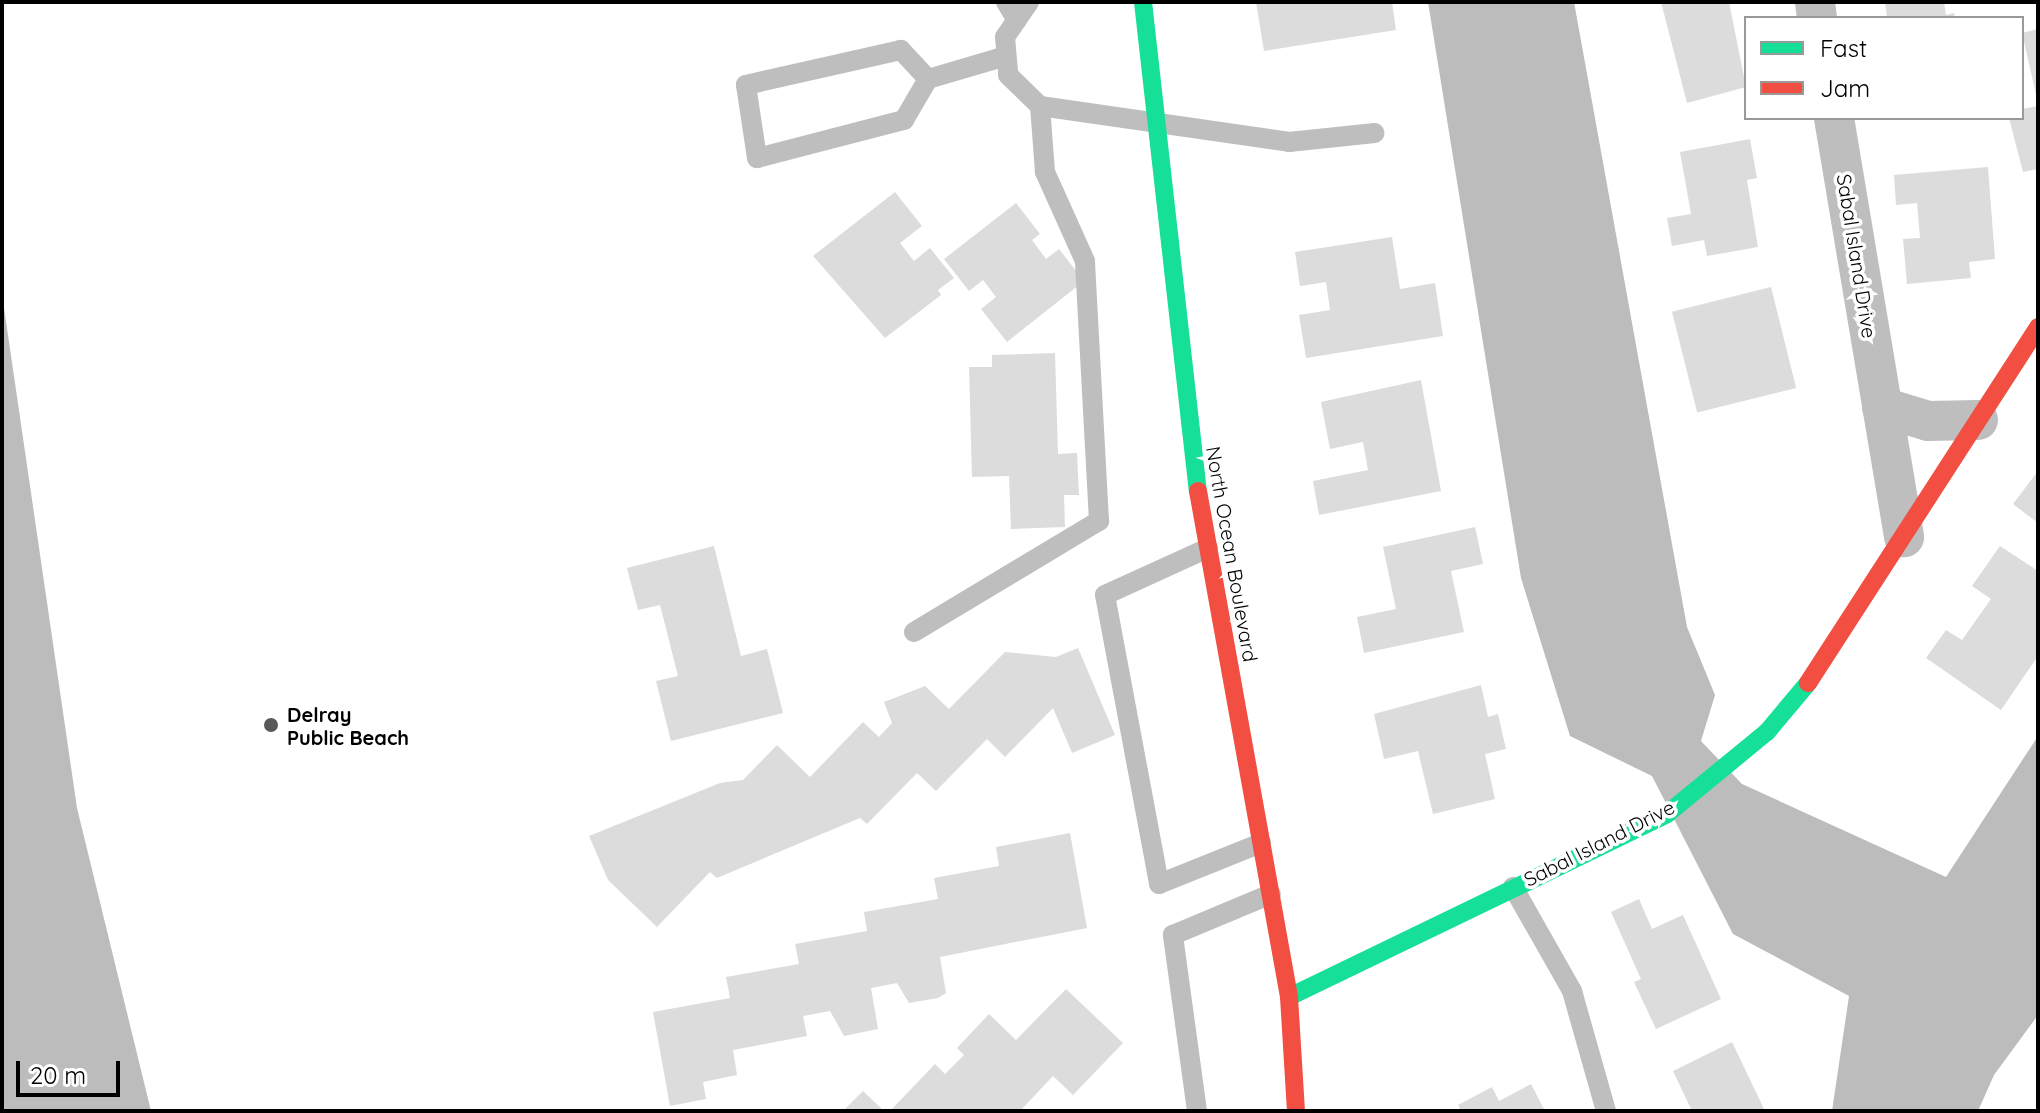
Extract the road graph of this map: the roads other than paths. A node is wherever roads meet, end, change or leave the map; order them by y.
1 (1029, 2) edge
2 (1143, 2) edge
3 (1012, 11) edge
4 (1006, 56) junction
5 (928, 79) junction
6 (1040, 106) junction
7 (1155, 120) junction
8 (1834, 120) edge
9 (1375, 133) dead end
10 (2038, 327) edge
11 (1882, 407) junction
12 (1978, 420) junction
13 (1904, 537) junction
14 (1208, 548) junction
15 (914, 632) dead end
16 (1261, 843) junction
17 (1513, 887) junction
18 (1271, 894) junction
19 (1289, 997) junction
20 (1197, 1111) edge
21 (1296, 1111) edge
22 (1606, 1111) edge

1 - 3 lane
2 - 7 main road, North Ocean Boulevard
3 - 4 lane
4 - 5 lane
4 - 6 lane
5 - 5 lane
6 - 7 lane
6 - 15 lane
7 - 9 lane
7 - 14 main road, North Ocean Boulevard
8 - 11 street, Sabal Island Drive
10 - 12 main road, Sabal Island Drive
11 - 12 street
11 - 13 street, Sabal Island Drive
12 - 13 main road, Sabal Island Drive
13 - 17 main road, Sabal Island Drive
14 - 16 main road, North Ocean Boulevard
14 - 16 lane
16 - 18 main road, North Ocean Boulevard
17 - 19 main road, Sabal Island Drive
17 - 22 lane
18 - 19 main road, North Ocean Boulevard
18 - 20 lane
19 - 21 main road, North Ocean Boulevard

